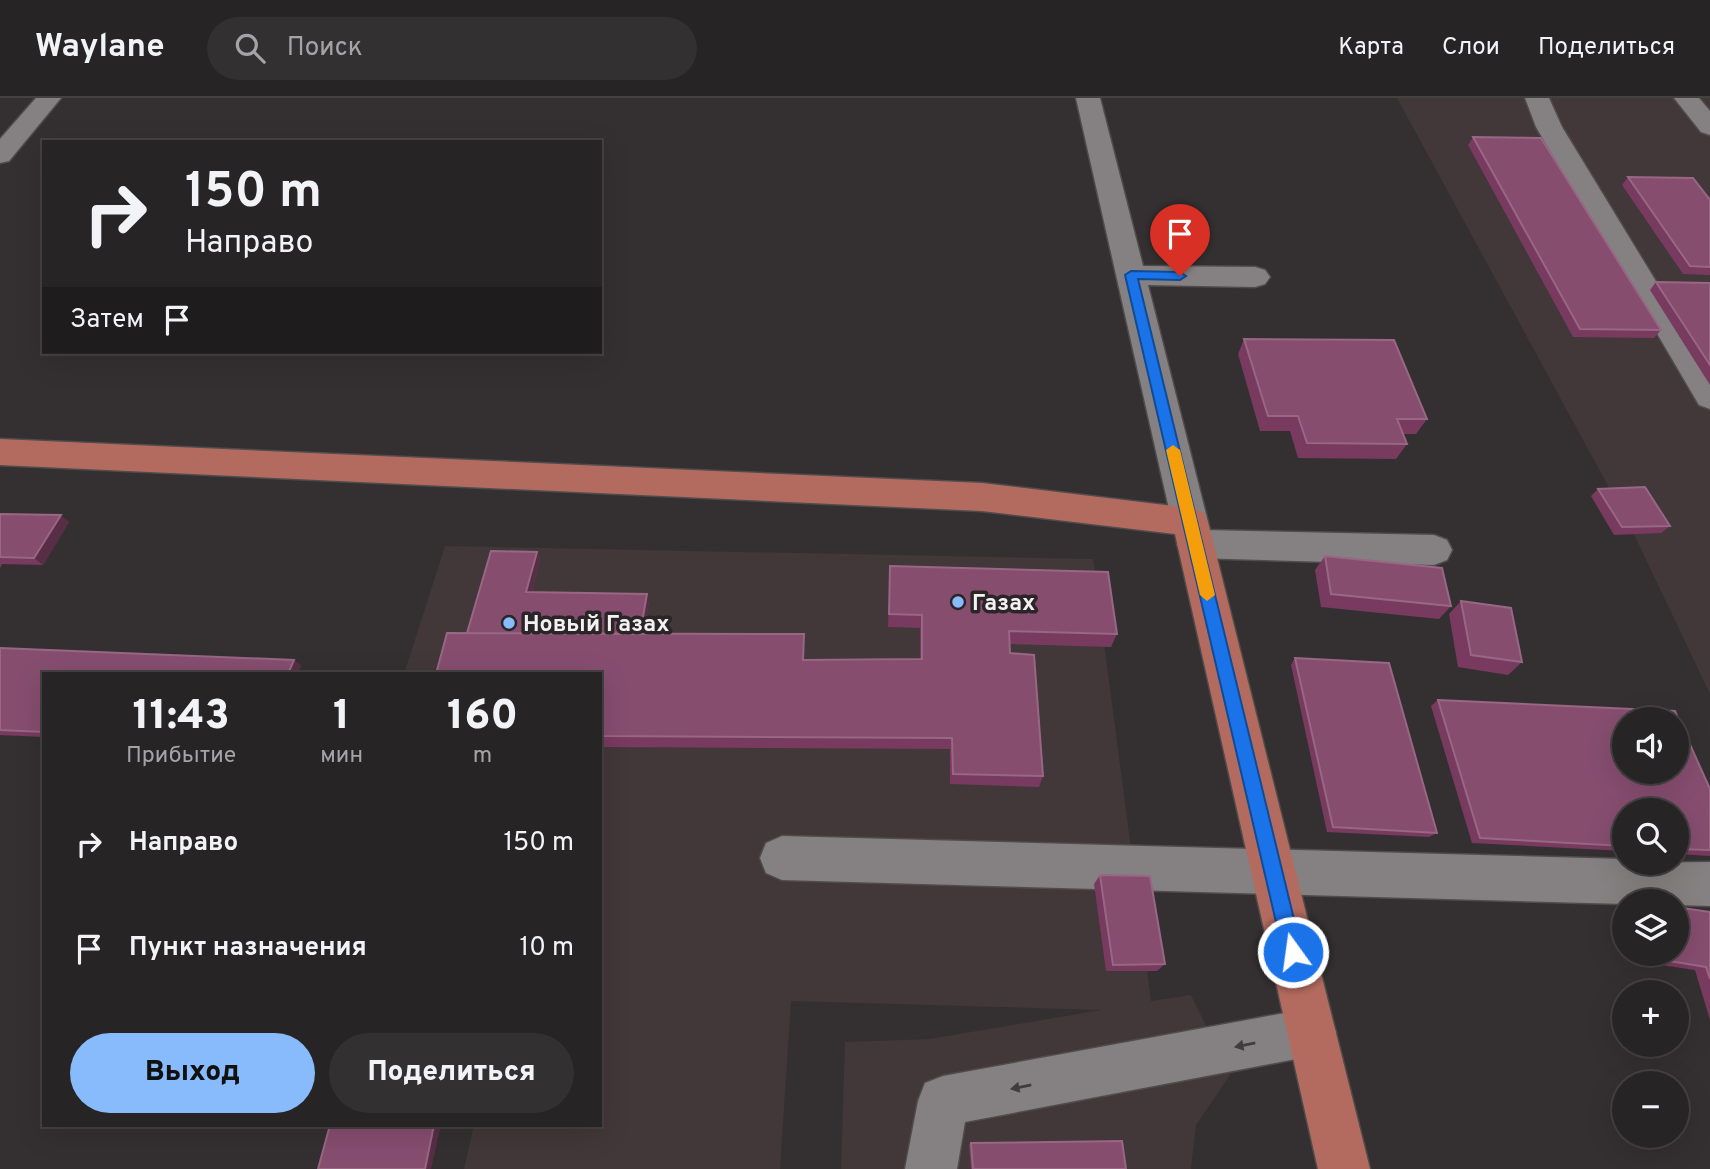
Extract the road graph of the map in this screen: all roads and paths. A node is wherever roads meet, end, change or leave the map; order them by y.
1 (49, 98) edge
2 (1088, 98) edge
3 (1537, 98) edge
4 (1686, 98) edge
5 (1710, 127) edge
6 (0, 155) edge
7 (1131, 275) junction
8 (1255, 276) dead end
9 (1710, 397) edge
10 (0, 452) edge
11 (1193, 533) junction
12 (1434, 550) dead end
13 (782, 858) dead end
14 (1273, 872) junction
15 (1710, 884) edge
16 (1312, 1032) junction
17 (932, 1169) edge
18 (1344, 1169) edge

1 - 6 street
2 - 7 street
3 - 9 street
4 - 5 street
7 - 8 street
7 - 11 street
10 - 11 main road
11 - 12 street
11 - 14 main road
13 - 14 street
14 - 15 street
14 - 16 main road
16 -> 17 street
16 - 18 main road

